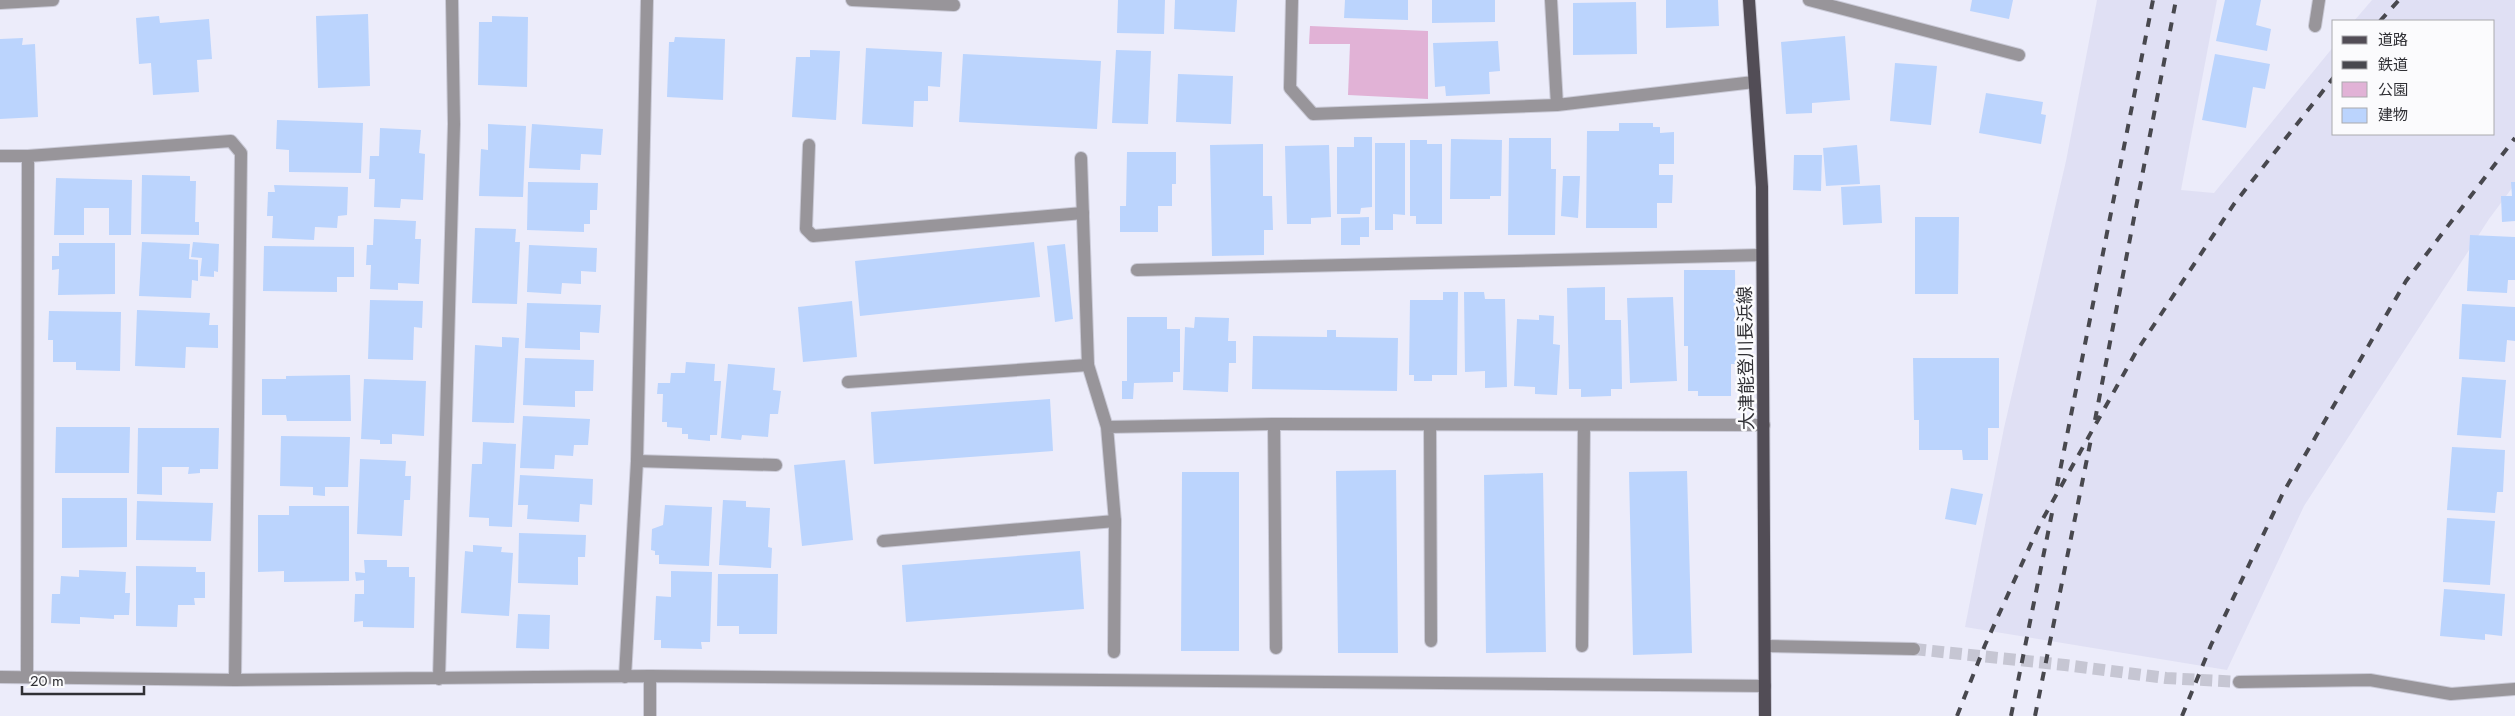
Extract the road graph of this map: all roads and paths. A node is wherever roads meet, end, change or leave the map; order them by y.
1 (52, 0) edge
2 (452, 0) edge
3 (647, 0) edge
4 (852, 0) edge
5 (1292, 0) edge
6 (1551, 0) edge
7 (1749, 0) edge
8 (1809, 0) edge
9 (2319, 0) edge
10 (0, 3) edge
11 (954, 5) dead end
12 (2315, 26) dead end
13 (2019, 55) dead end
14 (1754, 82) junction
15 (1557, 105) junction
16 (808, 145) dead end
17 (0, 156) edge
18 (28, 156) junction
19 (1081, 158) dead end
20 (1083, 213) junction
21 (1762, 255) junction
22 (1137, 270) dead end
23 (1088, 365) junction
24 (848, 382) dead end
25 (1274, 424) junction
26 (1764, 425) junction
27 (1430, 426) junction
28 (1584, 426) junction
29 (1107, 427) junction
30 (637, 461) junction
31 (776, 465) dead end
32 (1115, 521) junction
33 (883, 541) dead end
34 (1431, 640) dead end
35 (1582, 646) dead end
36 (1765, 646) junction
37 (1276, 648) dead end
38 (1914, 649) tunnel mouth
39 (1114, 652) dead end
40 (0, 676) edge
41 (650, 676) junction
42 (27, 677) junction
43 (625, 678) junction
44 (439, 679) junction
45 (235, 680) junction
46 (2239, 682) tunnel mouth
47 (1765, 686) junction
48 (2515, 689) edge
49 (1765, 712) edge
50 (650, 716) edge

1 - 10 street
2 - 44 street
3 - 30 street
4 - 11 street
5 - 15 street
6 - 15 street
7 - 14 main road, 大津能登川長浜線
8 - 13 street
9 - 12 street
14 - 15 street
14 - 21 main road, 大津能登川長浜線
16 - 20 street
17 - 18 street
18 - 42 street
18 - 45 street
19 - 20 street
20 - 23 street
21 - 22 street
21 - 26 main road, 大津能登川長浜線
23 - 24 street
23 - 29 street
25 - 27 street
25 - 29 street
25 - 37 street
26 - 28 street
26 - 36 main road, 大津能登川長浜線
27 - 28 street
27 - 34 street
28 - 35 street
29 - 32 street
30 - 31 street
30 - 43 street
32 - 33 street
32 - 39 street
36 - 38 street
36 - 47 main road, 大津能登川長浜線
40 - 42 street
41 - 43 street
41 - 47 street
41 - 50 street
42 - 45 street
43 - 44 street
44 - 45 street
46 - 48 street
47 - 49 main road, 大津能登川長浜線

